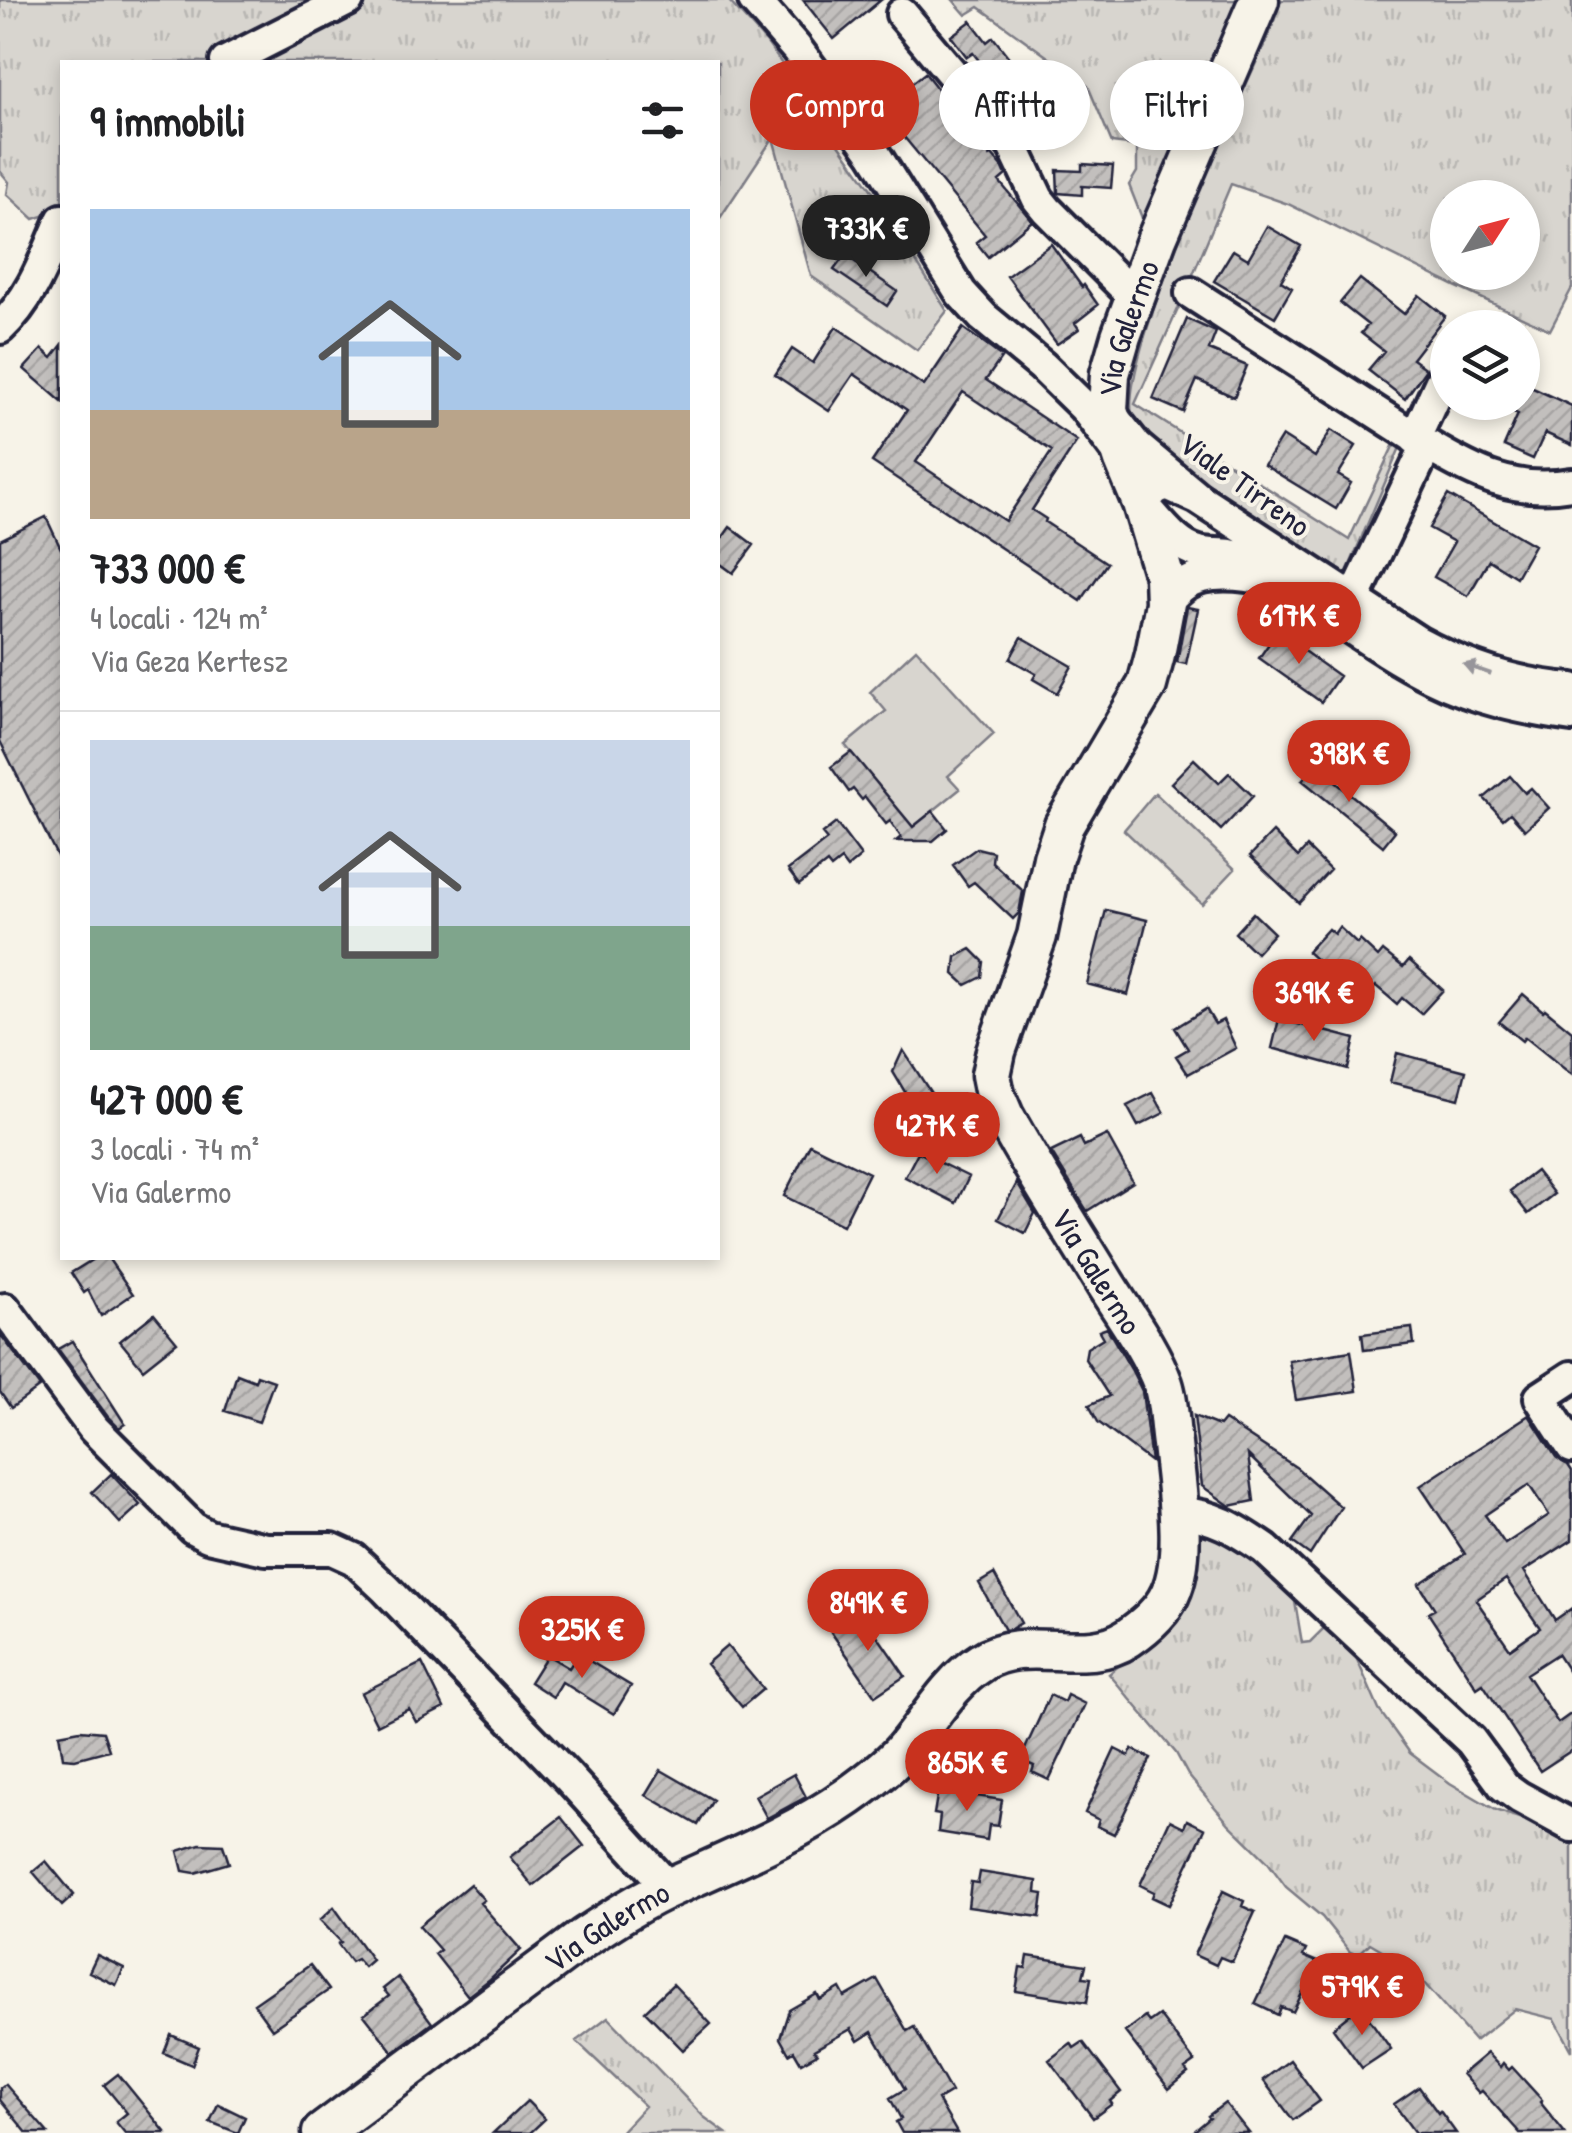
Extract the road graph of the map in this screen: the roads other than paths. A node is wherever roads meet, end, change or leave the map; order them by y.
1 (348, 0) edge
2 (754, 0) edge
3 (1259, 0) edge
4 (897, 8) edge
5 (230, 60) edge
6 (60, 231) edge
7 (60, 277) edge
8 (1191, 293) dead end
9 (1135, 298) junction
10 (0, 328) edge
11 (0, 344) edge
12 (1118, 345) junction
13 (1042, 366) junction
14 (1108, 411) junction
15 (1432, 420) edge
16 (1440, 420) edge
17 (1425, 443) junction
18 (1124, 460) junction
19 (1572, 484) edge
20 (1198, 498) junction
21 (1142, 503) junction
22 (1292, 589) junction
23 (1165, 604) junction
24 (1348, 612) junction
25 (1572, 689) edge
26 (1572, 716) edge
27 (0, 1312) edge
28 (1572, 1378) edge
29 (1572, 1447) edge
30 (1177, 1512) junction
31 (1572, 1826) edge
32 (669, 1888) junction
33 (342, 2128) edge

1 - 5 street
2 - 13 street
3 - 9 main road, Via Galermo
4 - 9 street
6 - 10 street
7 - 11 street
8 - 17 street
9 - 12 main road, Via Galermo
12 - 13 street
12 - 14 main road, Via Galermo
13 - 18 street
14 - 18 main road, Via Galermo
14 - 20 street, Viale Tirreno
15 - 17 street
16 - 17 street
17 - 19 street
17 - 24 street
18 - 21 main road, Via Galermo
20 - 21 street
20 - 24 street, Viale Tirreno
21 - 22 street, Viale Tirreno
21 - 23 main road, Via Galermo
22 - 23 street
22 - 24 street, Viale Tirreno
23 - 30 main road, Via Galermo
25 -> 24 street, Viale Tirreno
24 - 26 street, Viale Tirreno
27 - 32 street
28 - 29 street
30 - 31 street
30 - 32 main road, Via Galermo
32 - 33 main road, Via Galermo

